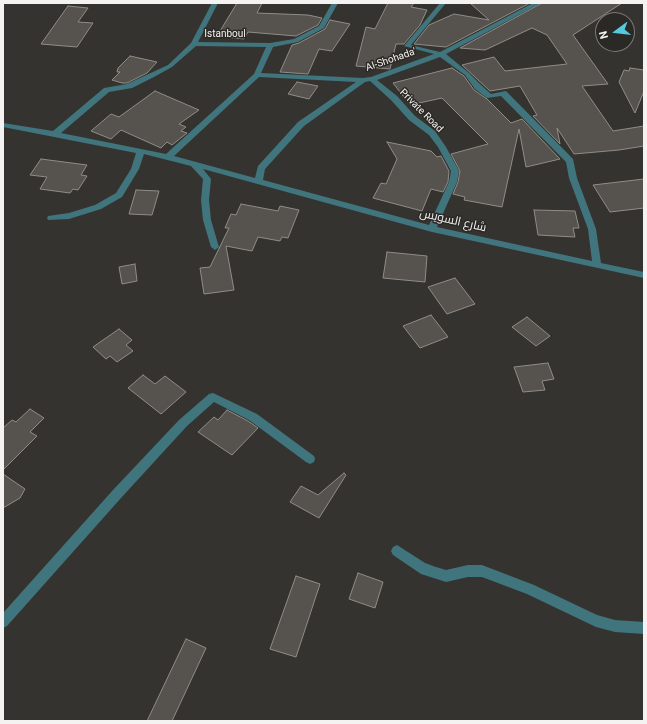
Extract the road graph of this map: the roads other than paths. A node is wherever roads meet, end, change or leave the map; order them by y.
1 (215, 3) edge
2 (334, 3) edge
3 (443, 3) edge
4 (538, 3) edge
5 (194, 44) junction
6 (270, 45) junction
7 (441, 54) junction
8 (257, 75) junction
9 (372, 79) junction
10 (362, 80) junction
11 (3, 125) edge
12 (55, 134) junction
13 (141, 151) junction
14 (168, 157) junction
15 (194, 164) junction
16 (259, 182) junction
17 (51, 218) dead end
18 (432, 229) junction
19 (215, 247) dead end
20 (597, 264) junction
21 (644, 275) edge
22 (310, 459) dead end
23 (397, 551) dead end
24 (3, 622) edge
25 (644, 628) edge

1 - 5 street
2 - 6 street, Istanboul
3 - 7 street
4 - 7 street, Al-Shohada'
5 - 6 street, Istanboul
5 - 12 street, Istanboul
6 - 8 street
7 - 9 street, Al-Shohada'
7 - 20 street
8 - 10 street
8 - 14 street
9 - 10 street, Al-Shohada'
9 - 18 street, Private Road
10 - 16 street, Al-Shohada'
11 - 12 street, شارع السويس
12 - 13 street, شارع السويس
13 - 14 street, شارع السويس
13 - 17 street
14 - 15 street, شارع السويس
15 - 16 street, شارع السويس
15 - 19 street
16 - 18 street, شارع السويس
18 - 20 street, شارع السويس
20 - 21 street, شارع السويس
22 - 24 street
23 - 25 street

